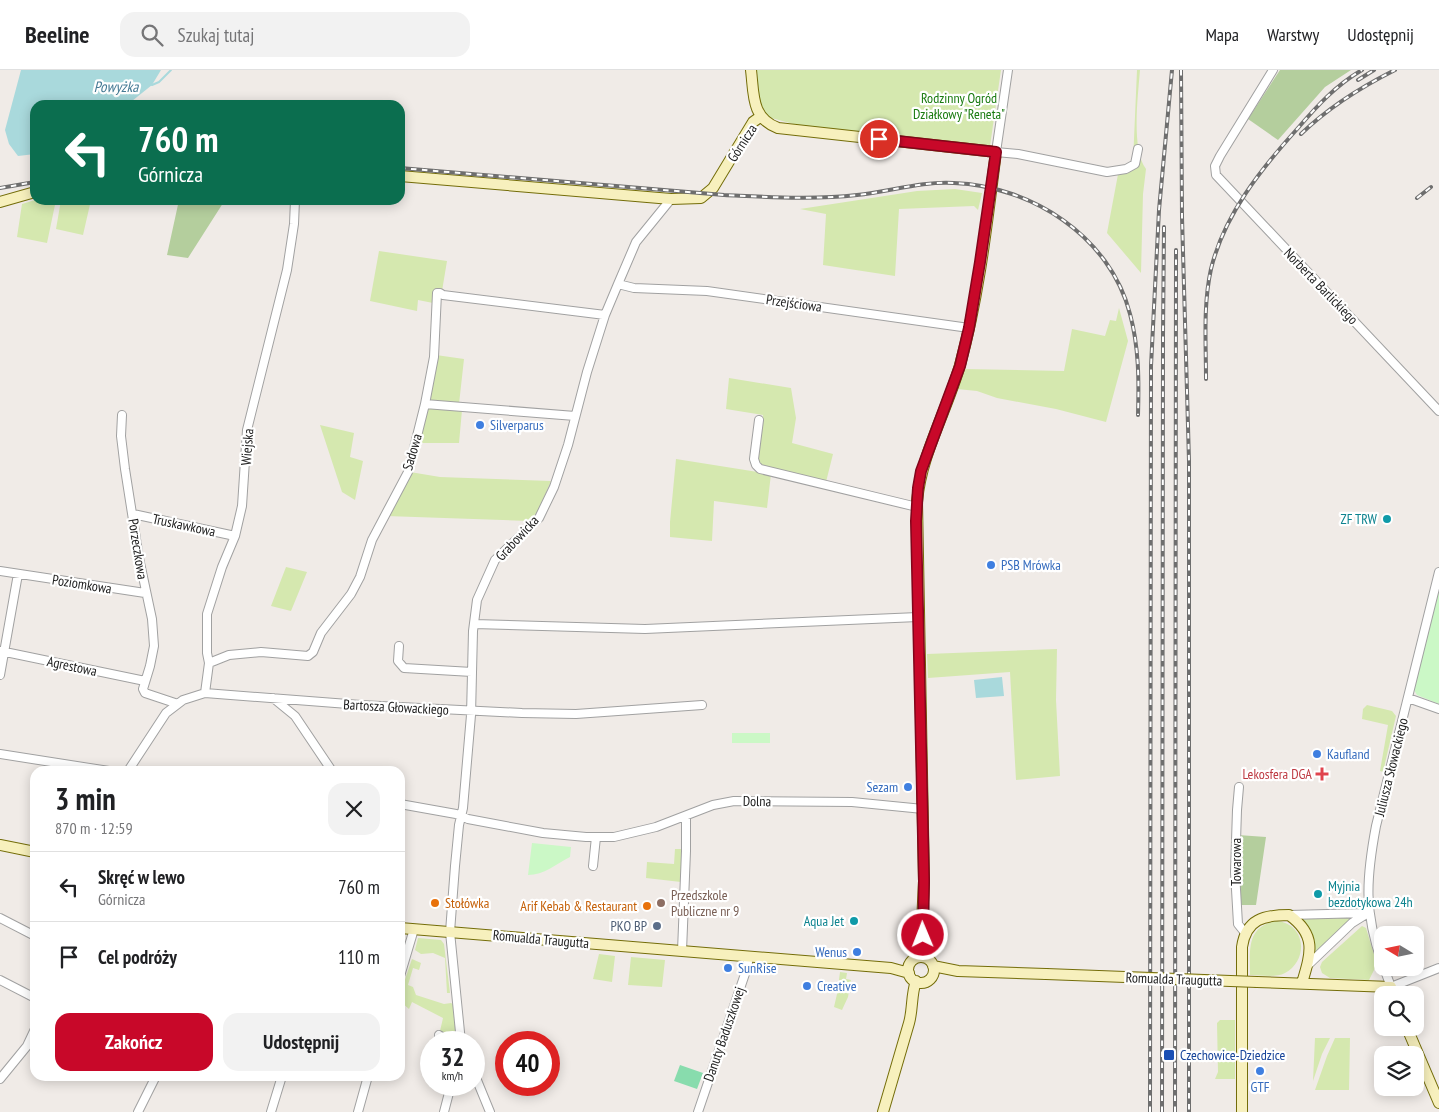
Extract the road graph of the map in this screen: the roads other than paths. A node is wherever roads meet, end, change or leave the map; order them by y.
1 (752, 70) edge
2 (1008, 70) edge
3 (1273, 70) edge
4 (760, 116) junction
5 (1138, 150) dead end
6 (996, 152) junction
7 (405, 176) edge
8 (30, 193) edge
9 (671, 199) junction
10 (0, 202) edge
11 (295, 205) edge
12 (618, 284) junction
13 (605, 316) junction
14 (969, 328) junction
15 (424, 404) junction
16 (1439, 411) edge
17 (122, 415) dead end
18 (575, 416) junction
19 (759, 420) dead end
20 (917, 507) junction
21 (133, 514) junction
22 (235, 536) junction
23 (0, 571) edge
24 (1439, 572) edge
25 (18, 574) junction
26 (145, 593) junction
27 (918, 617) junction
28 (474, 624) junction
29 (399, 646) dead end
30 (2, 651) edge
31 (209, 663) junction
32 (472, 672) junction
33 (0, 675) edge
34 (145, 681) junction
35 (205, 693) junction
36 (273, 698) junction
37 (1408, 698) junction
38 (178, 704) junction
39 (702, 705) dead end
40 (1439, 709) edge
41 (470, 711) junction
42 (0, 754) edge
43 (77, 766) edge
44 (131, 766) edge
45 (329, 766) edge
46 (1239, 787) dead end
47 (405, 805) edge
48 (923, 809) junction
49 (461, 816) junction
50 (686, 816) junction
51 (596, 837) junction
52 (0, 845) edge
53 (30, 851) edge
54 (593, 866) dead end
55 (1368, 913) junction
56 (1289, 915) junction
57 (0, 918) edge
58 (405, 928) edge
59 (414, 929) junction
60 (450, 932) junction
61 (30, 933) edge
62 (1246, 934) junction
63 (1374, 934) edge
64 (682, 951) junction
65 (749, 956) junction
66 (405, 959) edge
67 (915, 963) junction
68 (1307, 966) junction
69 (1439, 968) edge
70 (933, 970) junction
71 (0, 980) edge
72 (919, 982) junction
73 (1302, 983) junction
74 (1403, 986) edge
75 (1374, 989) edge
76 (30, 995) edge
77 (459, 1031) edge
78 (1410, 1036) edge
79 (30, 1040) edge
80 (0, 1079) edge
81 (154, 1081) edge
82 (280, 1081) edge
83 (367, 1081) edge
84 (449, 1096) edge
85 (484, 1096) edge
86 (1439, 1103) edge
87 (138, 1112) edge
88 (271, 1112) edge
89 (358, 1112) edge
90 (444, 1112) edge
91 (490, 1112) edge
92 (698, 1112) edge
93 (883, 1112) edge
94 (1242, 1112) edge

1 - 4 street
2 - 6 street
3 - 16 street, Norberta Barlickiego
4 - 6 street, Górnicza
4 - 9 street, Górnicza
5 - 6 street, Górnicza
6 - 14 street
7 - 9 street, Górnicza
8 - 10 street
9 - 12 street, Grabowicka
11 - 22 street, Wiejska
12 - 13 street, Grabowicka
12 - 14 street, Przejściowa
13 - 15 street, Sadowa
13 - 18 street, Grabowicka
14 - 20 street
15 - 18 street
15 - 31 street, Sadowa
17 - 21 street, Porzeczkowa
18 - 28 street, Grabowicka
19 - 20 street
20 - 27 street
21 - 22 street, Truskawkowa
21 - 26 street, Porzeczkowa
22 - 31 street, Wiejska
23 - 25 street, Poziomkowa
24 - 37 street, Juliusza Słowackiego
25 - 26 street, Poziomkowa
25 - 30 street
26 - 34 street, Porzeczkowa
27 - 28 street
27 - 48 street
28 - 32 street, Grabowicka
29 - 32 street
30 - 33 street
30 - 34 street, Agrestowa
31 - 35 street, Wiejska
32 - 41 street, Grabowicka
34 - 38 street
35 - 36 street, Bartosza Głowackiego
35 - 38 street, Bartosza Głowackiego
36 - 41 street, Bartosza Głowackiego
36 - 45 street
37 - 40 street
37 - 55 street, Juliusza Słowackiego
38 - 44 street, Bartosza Głowackiego
39 - 41 street, Bartosza Głowackiego
41 - 49 street, Grabowicka
42 - 43 street
46 - 62 street, Towarowa
47 - 49 street, Dolna
48 - 50 street, Dolna
48 - 67 street
49 - 51 street, Dolna
49 - 60 street, Grabowicka
50 - 51 street, Dolna
50 - 64 street
51 - 54 street
52 - 53 street
55 - 56 street
55 - 63 street, Juliusza Słowackiego
55 - 68 street
56 - 62 street
56 - 68 street
57 - 61 street
58 - 59 street, Romualda Traugutta
59 - 60 street, Romualda Traugutta
59 - 66 street
60 - 64 street, Romualda Traugutta
60 - 77 street, Grabowicka
62 - 94 street
64 - 65 street, Romualda Traugutta
65 - 67 street, Romualda Traugutta
65 - 92 street, Danuty Baduszkowej
67 - 70 street
67 - 72 street
68 - 73 street
69 - 74 street
70 - 72 street
70 - 73 street, Romualda Traugutta, bridge
71 - 76 street
72 - 93 street
73 - 75 street, Romualda Traugutta
78 - 86 street
79 - 80 street
81 - 87 street
82 - 88 street
83 - 89 street
84 - 90 street
85 - 91 street

